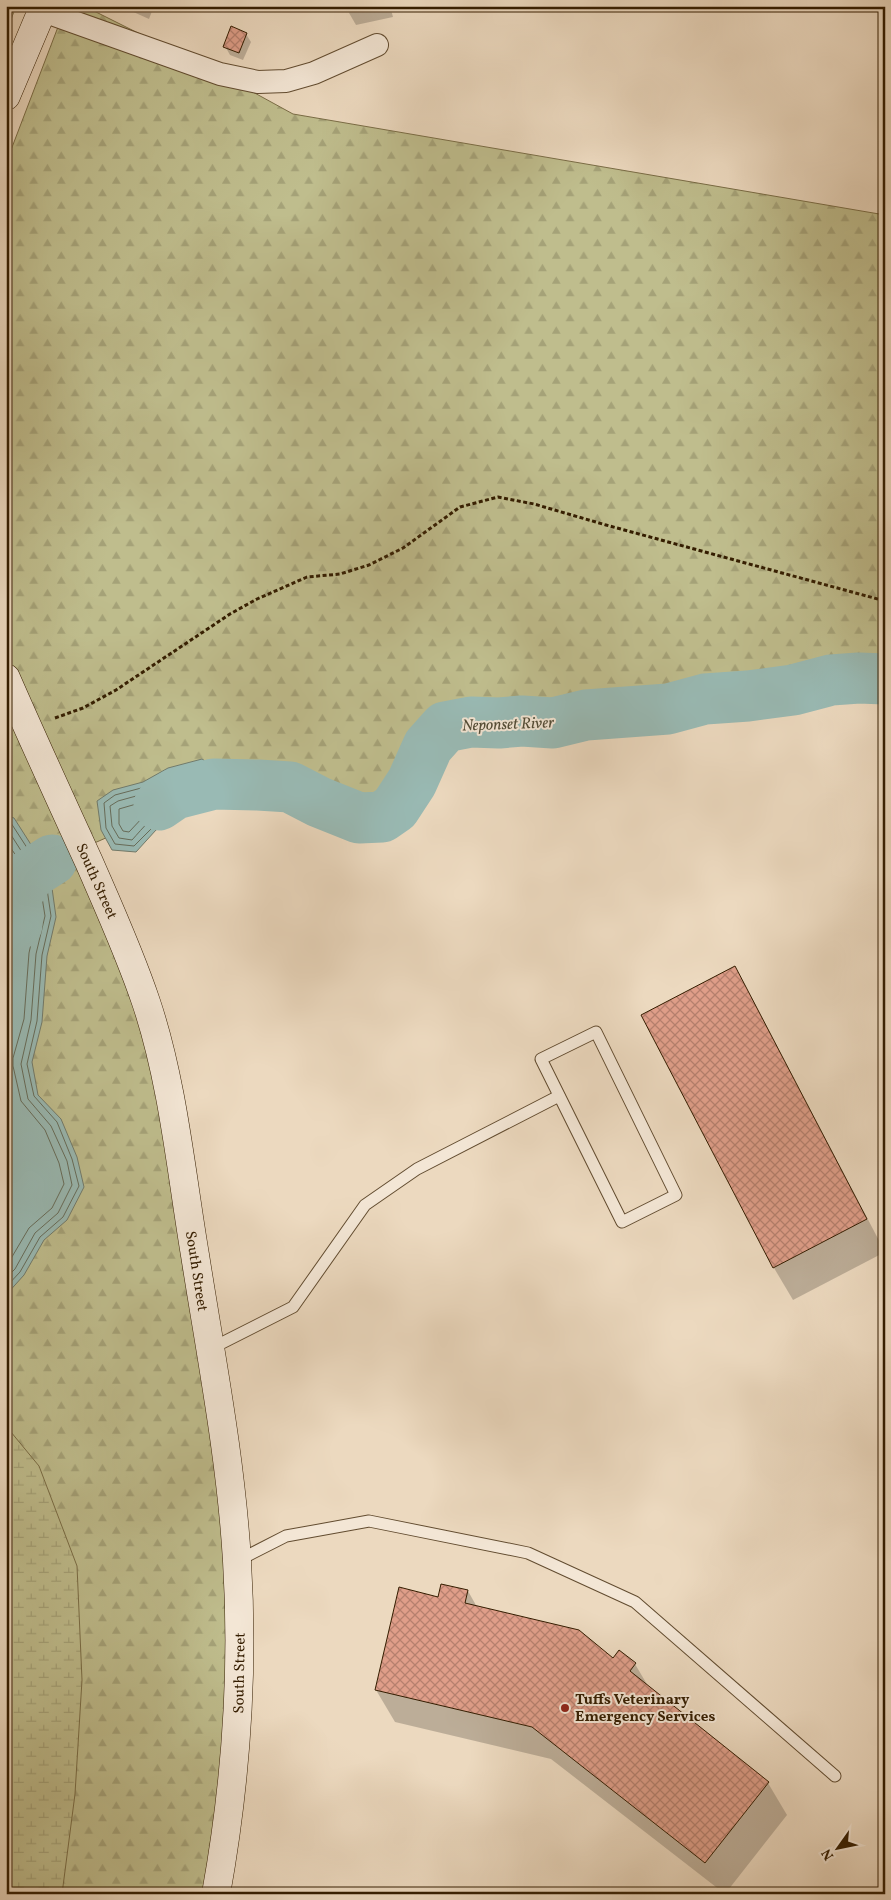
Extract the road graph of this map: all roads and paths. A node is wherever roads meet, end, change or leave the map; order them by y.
1 (44, 9) edge
2 (377, 45) dead end
3 (6, 96) edge
4 (885, 601) edge
5 (6, 678) edge
6 (28, 728) junction
7 (559, 1096) junction
8 (210, 1349) junction
9 (237, 1561) junction
10 (835, 1776) dead end
11 (216, 1894) edge

1 - 2 street
1 - 3 street
4 - 6 path
5 - 6 street, South Street
6 - 8 street, South Street
7 - 7 lane
7 - 8 lane
8 - 9 street, South Street
9 - 10 lane
9 - 11 street, South Street

